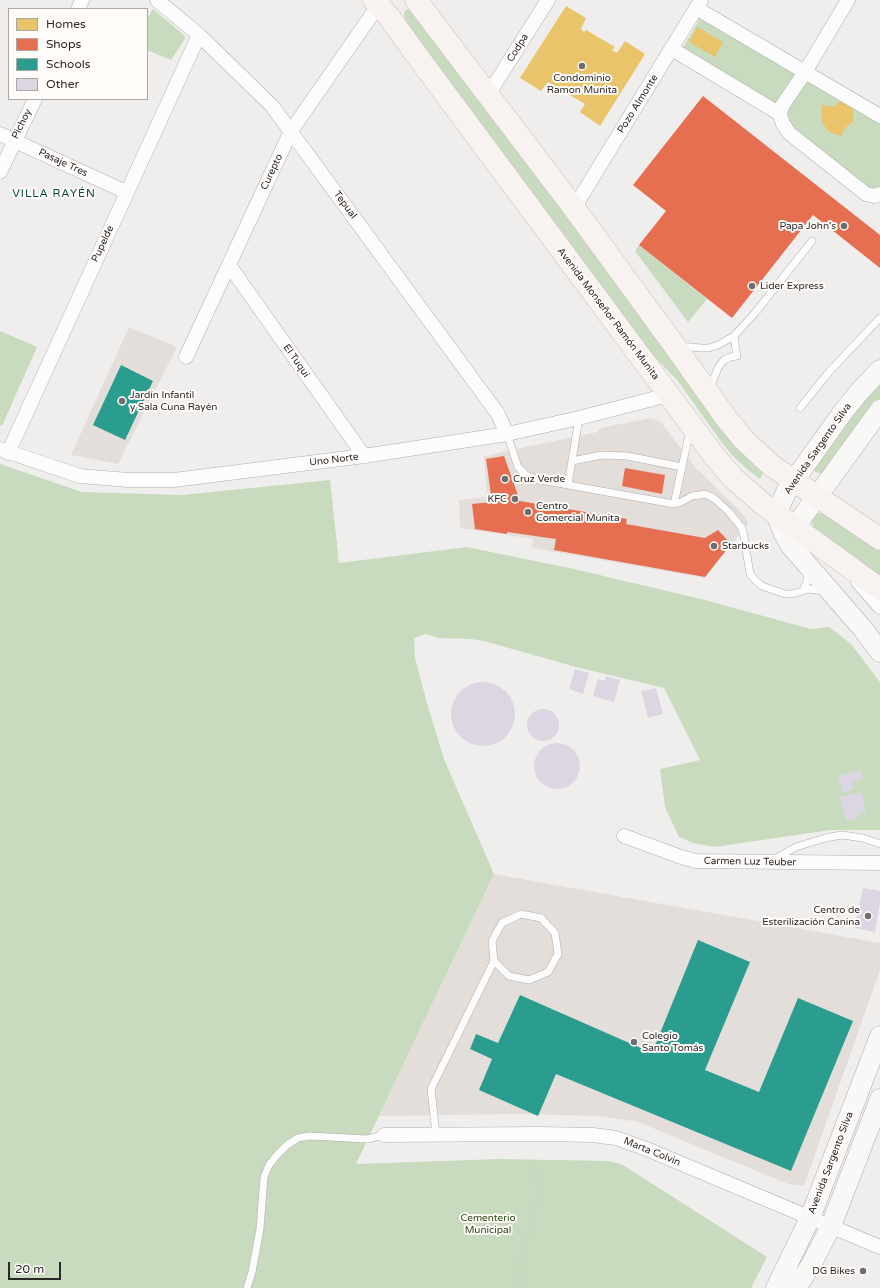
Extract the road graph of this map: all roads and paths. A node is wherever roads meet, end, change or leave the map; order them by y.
1 (157, 0) edge
2 (416, 0) edge
3 (548, 0) edge
4 (848, 0) edge
5 (379, 2) edge
6 (699, 4) edge
7 (199, 35) junction
8 (672, 49) junction
9 (805, 72) junction
10 (488, 95) junction
11 (35, 100) edge
12 (780, 114) junction
13 (880, 116) edge
14 (291, 131) junction
15 (0, 134) edge
16 (15, 141) junction
17 (0, 172) edge
18 (126, 192) junction
19 (880, 194) edge
20 (574, 208) junction
21 (812, 241) dead end
22 (229, 265) junction
23 (880, 318) edge
24 (734, 336) junction
25 (674, 344) junction
26 (186, 357) dead end
27 (880, 370) edge
28 (709, 394) junction
29 (668, 395) junction
30 (800, 408) dead end
31 (880, 410) edge
32 (579, 418) junction
33 (691, 426) junction
34 (507, 434) junction
35 (4, 451) edge
36 (364, 456) junction
37 (572, 462) junction
38 (682, 467) junction
39 (794, 481) junction
40 (568, 485) junction
41 (817, 497) junction
42 (674, 504) junction
43 (777, 516) junction
44 (795, 528) junction
45 (880, 539) edge
46 (831, 554) junction
47 (803, 561) junction
48 (880, 589) edge
49 (803, 590) junction
50 (830, 593) junction
51 (880, 607) edge
52 (880, 652) edge
53 (624, 836) dead end
54 (880, 844) edge
55 (769, 863) junction
56 (880, 863) edge
57 (494, 961) junction
58 (880, 1036) edge
59 (880, 1099) edge
60 (436, 1134) junction
61 (384, 1135) joint
62 (534, 1166) dead end
63 (810, 1218) junction
64 (831, 1226) junction
65 (880, 1247) edge
66 (247, 1288) edge
67 (522, 1288) edge
68 (776, 1288) edge
69 (796, 1288) edge

1 - 7 street, Tepual
2 - 10 main road
3 - 10 street, Codpa
4 - 9 street
5 - 14 street, Curepto
5 - 29 main road, Avenida Monseñor Ramón Munita
6 - 8 street, Pozo Almonte
6 - 9 street
7 - 14 street, Tepual
7 - 18 street, Pupelde
8 - 12 street
8 - 20 street, Pozo Almonte
9 - 12 street
9 - 13 street
10 - 20 main road
11 - 16 street, Pichoy
12 - 19 street
14 - 22 street, Curepto
14 - 34 street, Tepual
15 - 16 street, Pasaje Tres
16 - 17 street, Pichoy
16 - 18 street, Pasaje Tres
18 - 35 street, Pupelde
20 - 25 main road
21 - 24 lane
22 - 26 street, Curepto
22 - 36 street, El Tuqui
23 - 30 lane
24 - 25 lane
24 - 28 lane
25 - 28 main road
27 - 39 main road, Avenida Sargento Silva
28 - 39 main road
29 - 32 street, Uno Norte
29 - 33 main road, Avenida Monseñor Ramón Munita
31 - 41 main road
32 - 34 street, Uno Norte
32 - 37 lane
33 - 38 lane
33 - 43 main road, Avenida Monseñor Ramón Munita
34 - 36 street, Uno Norte
34 - 40 lane
35 - 36 street, Uno Norte
37 - 38 lane
37 - 40 lane
38 - 42 lane
39 - 41 main road
39 - 43 main road, Avenida Sargento Silva
40 - 42 lane
41 - 44 main road
41 - 45 main road
42 - 49 lane
43 - 44 main road, Avenida Monseñor Ramón Munita
43 - 47 main road
44 - 46 main road, Avenida Monseñor Ramón Munita
44 - 47 main road
46 - 48 main road, Avenida Monseñor Ramón Munita
46 - 51 street
47 - 49 lane
47 - 50 main road
49 - 50 lane
50 - 52 main road
53 - 55 street, Carmen Luz Teuber
54 - 55 lane
55 - 56 street, Carmen Luz Teuber
57 - 57 lane
57 - 60 lane
58 - 63 main road, Avenida Sargento Silva
59 - 64 main road
60 - 61 street, Marta Colvin
60 - 63 street, Marta Colvin
61 - 66 lane
62 - 67 path
63 - 64 street, Marta Colvin
63 - 68 main road, Avenida Sargento Silva
64 - 65 street, Marta Colvin
64 - 69 main road

